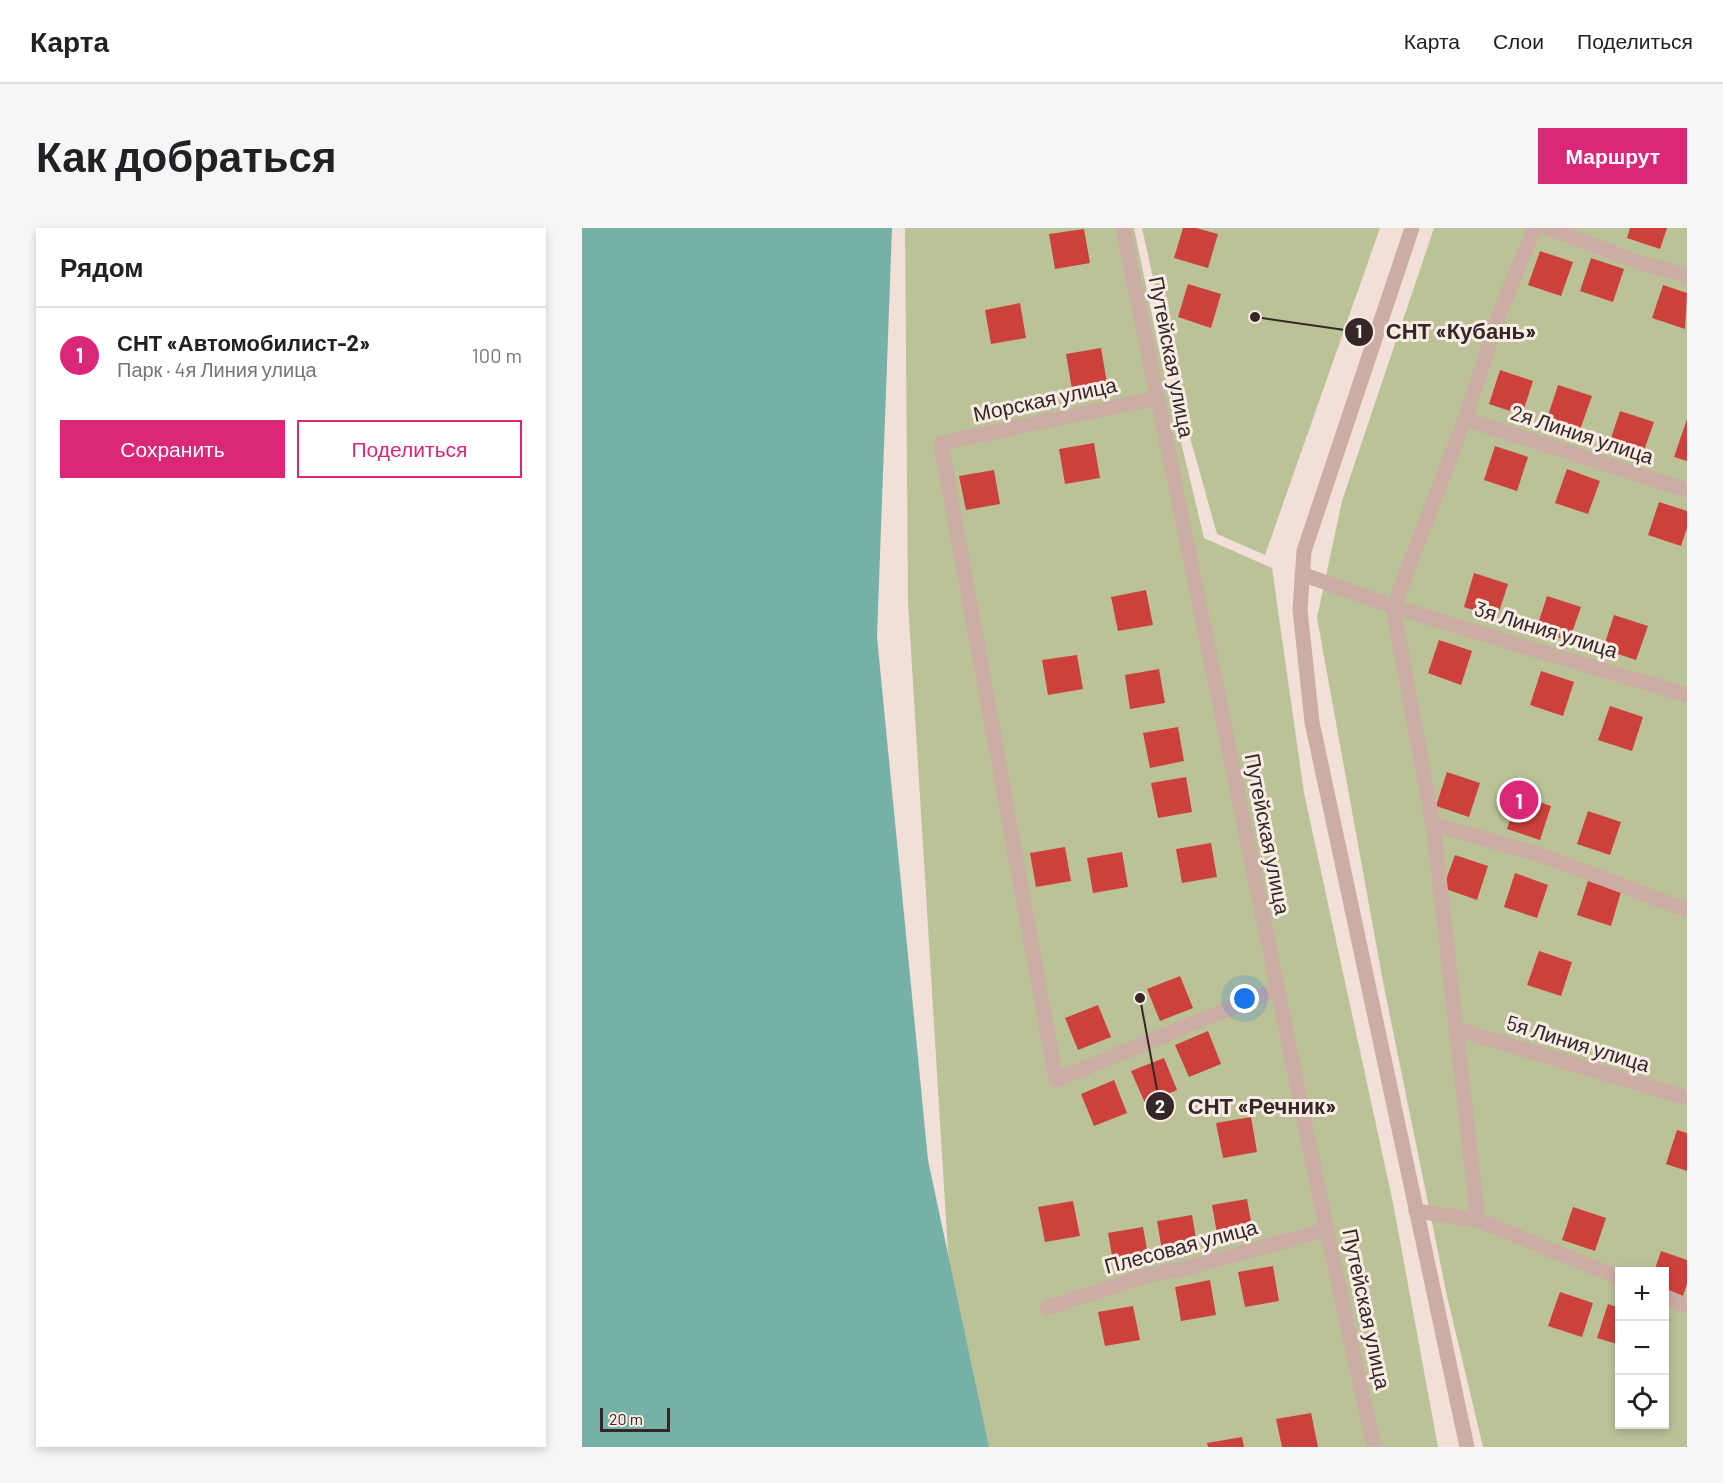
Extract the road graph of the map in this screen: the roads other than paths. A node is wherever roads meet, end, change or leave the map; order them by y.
1 (1124, 228) edge
2 (1412, 228) edge
3 (1535, 228) edge
4 (1548, 228) edge
5 (1687, 276) edge
6 (1158, 398) junction
7 (1465, 419) junction
8 (1687, 490) edge
9 (1302, 574) junction
10 (1392, 608) junction
11 (1687, 696) edge
12 (1433, 824) junction
13 (1687, 910) edge
14 (1277, 989) junction
15 (1456, 1029) junction
16 (1687, 1098) edge
17 (1416, 1211) junction
18 (1478, 1220) junction
19 (1327, 1230) junction
20 (1615, 1276) edge
21 (1669, 1298) edge
22 (1687, 1305) edge
23 (1047, 1308) dead end
24 (1369, 1445) edge
25 (1467, 1447) edge

1 - 6 street, Путейская улица
2 - 9 street
3 - 7 street
4 - 5 street
6 - 14 street, Путейская улица
6 - 14 street, Морская улица
7 - 8 street, 2я Линия улица
7 - 10 street
9 - 10 street, 3я Линия улица
9 - 17 street
10 - 11 street, 3я Линия улица
10 - 12 street
12 - 13 street
12 - 15 street
14 - 19 street, Путейская улица
15 - 16 street, 5я Линия улица
15 - 18 street
17 - 18 street
17 - 25 street
18 - 20 street
19 - 23 street, Плесовая улица
19 - 24 street, Путейская улица
21 - 22 street

